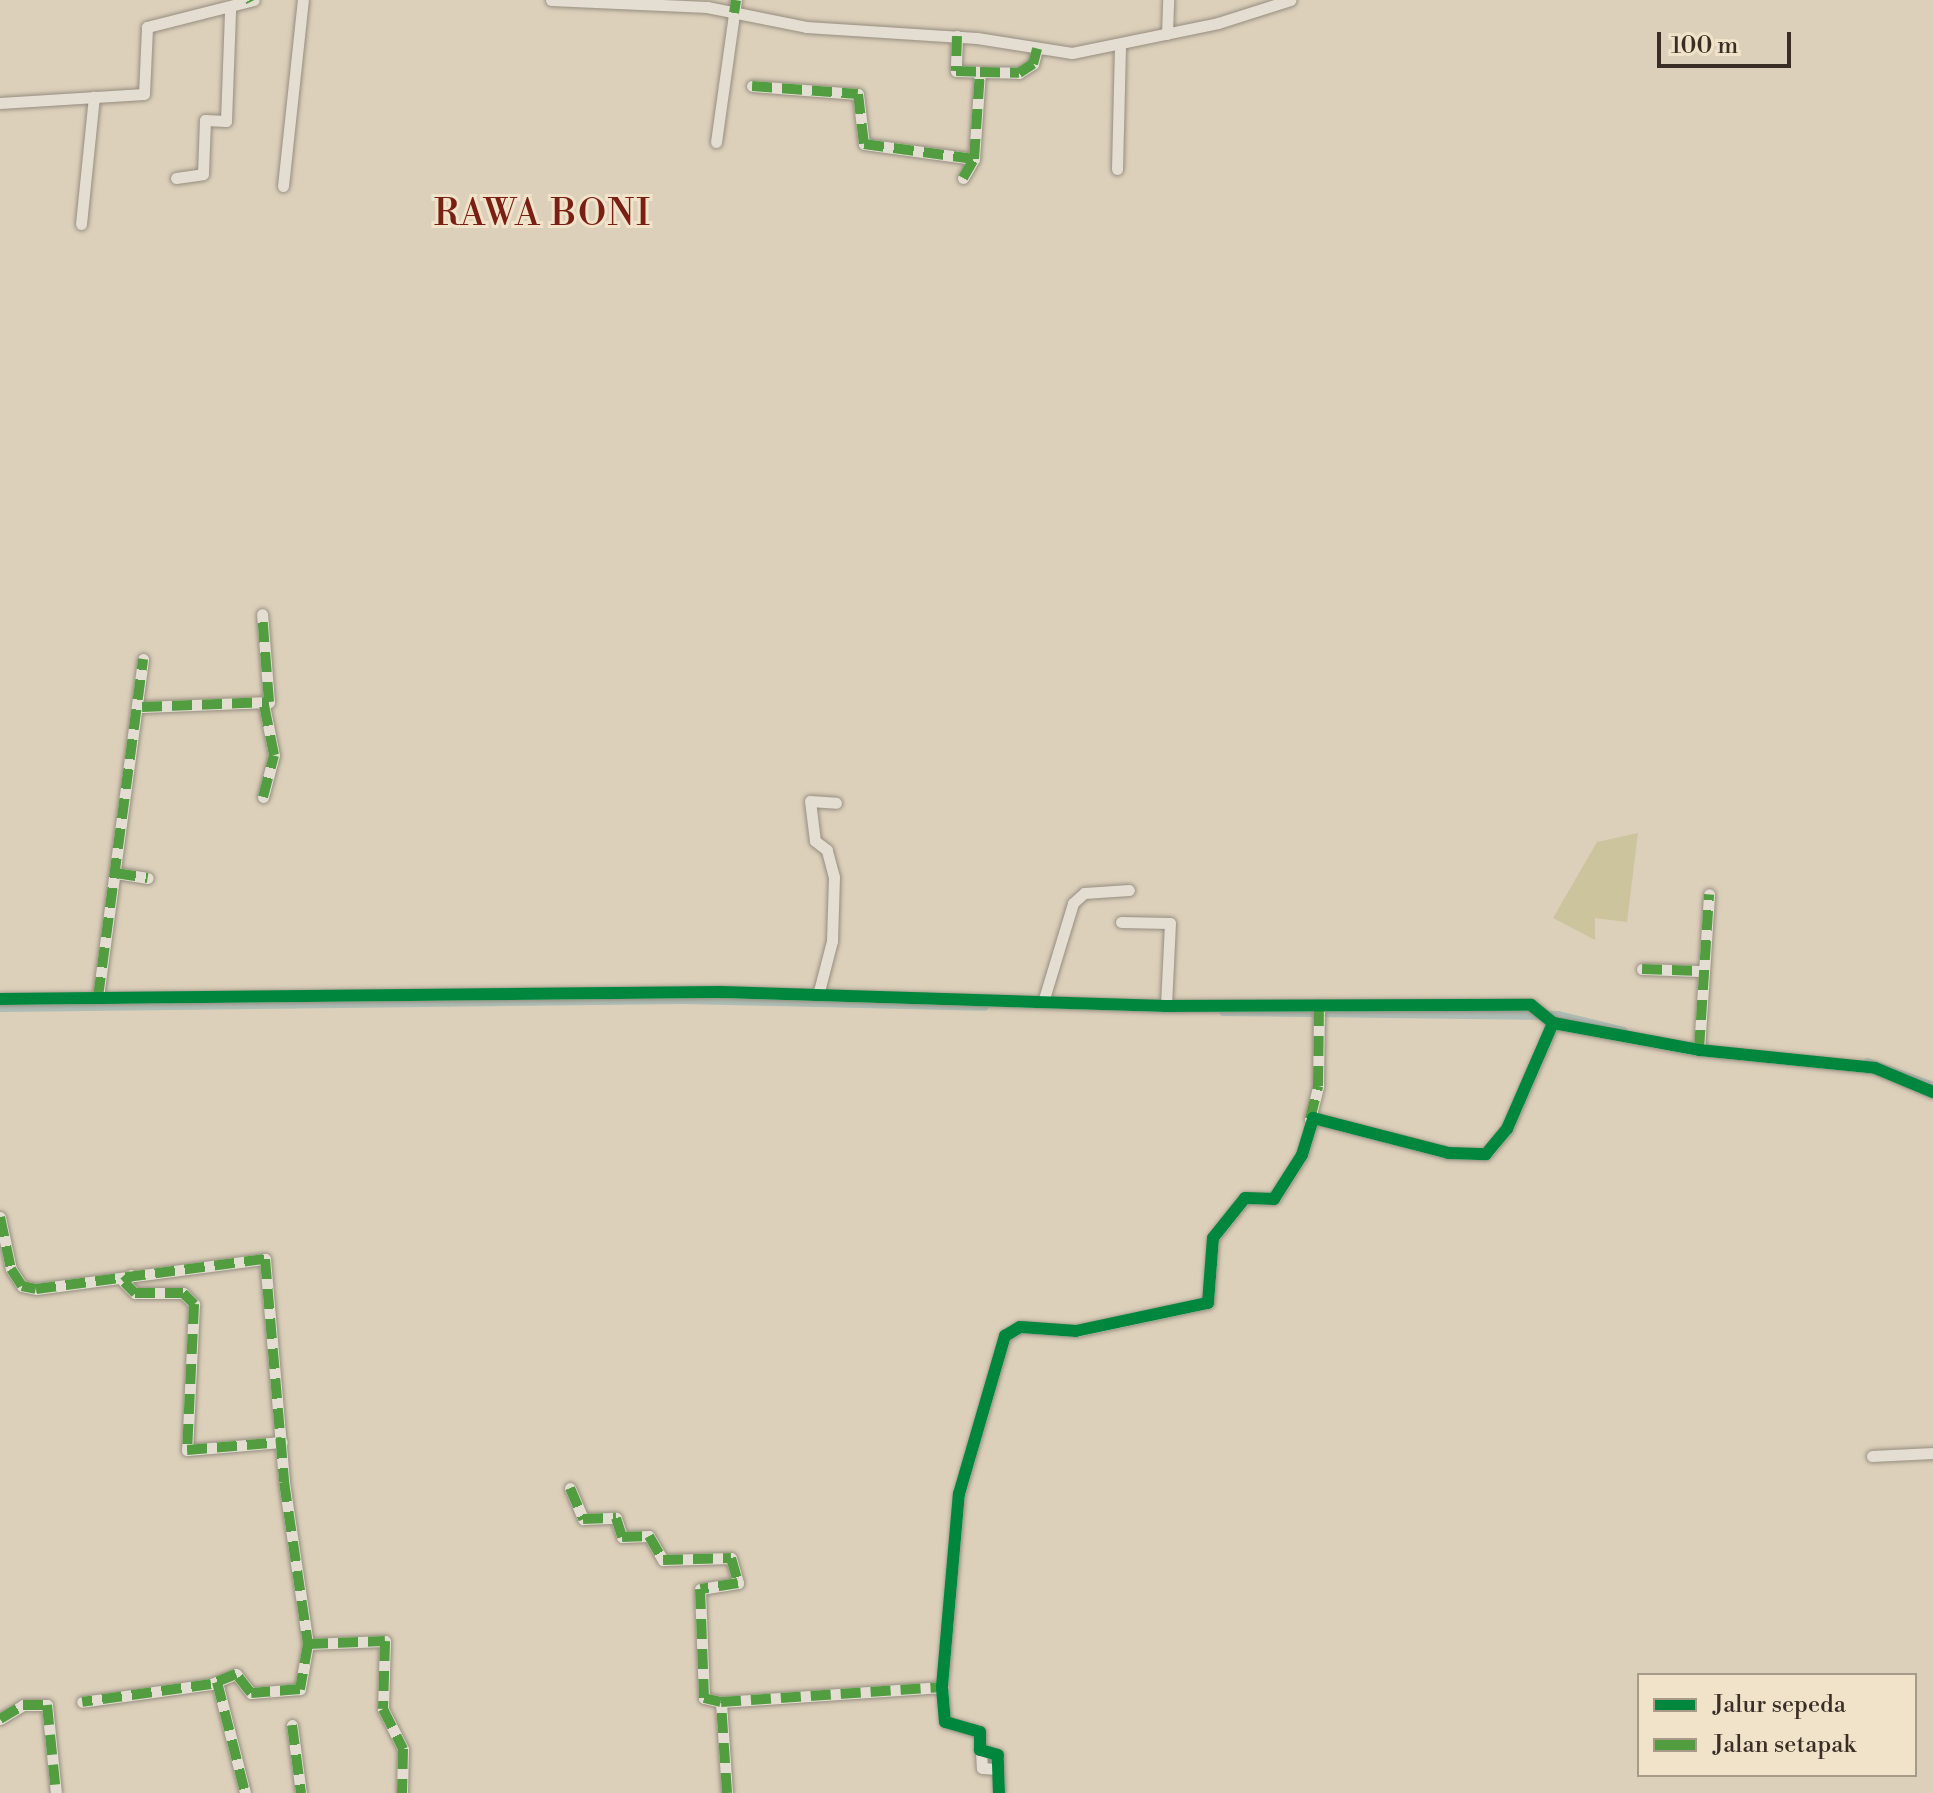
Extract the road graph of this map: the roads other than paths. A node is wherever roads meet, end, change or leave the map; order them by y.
1 (303, 0) edge
2 (551, 0) edge
3 (736, 0) edge
4 (1168, 0) edge
5 (1290, 0) edge
6 (252, 1) edge
7 (640, 2) edge
8 (230, 10) junction
9 (734, 13) junction
10 (1167, 34) junction
11 (957, 36) junction
12 (1120, 47) junction
13 (1037, 49) junction
14 (980, 72) junction
15 (752, 86) dead end
16 (94, 97) junction
17 (0, 103) edge
18 (716, 142) dead end
19 (974, 159) junction
20 (1117, 169) dead end
21 (176, 178) dead end
22 (963, 178) dead end
23 (283, 186) dead end
24 (81, 224) dead end
25 (262, 614) dead end
26 (143, 659) dead end
27 (264, 705) junction
28 (142, 707) junction
29 (263, 797) dead end
30 (836, 803) dead end
31 (116, 873) junction
32 (148, 878) dead end
33 (1129, 890) dead end
34 (1709, 894) dead end
35 (1121, 922) dead end
36 (1642, 969) dead end
37 (1700, 971) junction
38 (818, 995) junction
39 (98, 997) junction
40 (0, 999) edge
41 (1043, 1002) junction
42 (1166, 1006) junction
43 (1319, 1011) junction
44 (1548, 1016) junction
45 (1700, 1046) junction
46 (1933, 1092) edge
47 (1310, 1119) junction
48 (0, 1217) edge
49 (132, 1275) junction
50 (282, 1442) junction
51 (1933, 1453) edge
52 (1872, 1456) dead end
53 (570, 1488) dead end
54 (308, 1644) junction
55 (217, 1682) junction
56 (942, 1687) junction
57 (82, 1702) dead end
58 (721, 1702) junction
59 (0, 1719) edge
60 (292, 1725) dead end
61 (56, 1793) edge
62 (245, 1793) edge
63 (301, 1793) edge
64 (402, 1793) edge
65 (727, 1793) edge
66 (999, 1793) edge

1 - 23 street
2 - 7 street
3 - 9 street
4 - 10 street
5 - 10 street
6 - 8 street
7 - 9 street
8 - 16 street
8 - 21 street
9 - 11 street
9 - 18 street
10 - 12 street
11 - 13 street
11 - 14 street
12 - 13 street
12 - 20 street
13 - 14 street
14 - 19 street
15 - 19 street
16 - 17 street
16 - 24 street
19 - 22 street
25 - 27 street
26 - 28 street
27 - 28 street
27 - 29 street
28 - 31 street
30 - 38 street
31 - 32 street
31 - 39 street
33 - 41 street
34 - 37 street
35 - 42 street
36 - 37 street
37 - 45 street
38 - 39 street
38 - 41 street
39 - 40 street
41 - 42 street
42 - 43 street
43 - 44 street
43 - 47 street
44 - 45 street
44 - 47 street
45 - 46 street
47 - 56 street
48 - 49 street
49 - 50 street
49 - 50 street
50 - 54 street
51 - 52 street
53 - 58 street
54 - 55 street
54 - 64 street
55 - 57 street
55 - 62 street
56 - 58 street
56 - 66 street
58 - 65 street
59 - 61 street
60 - 63 street

